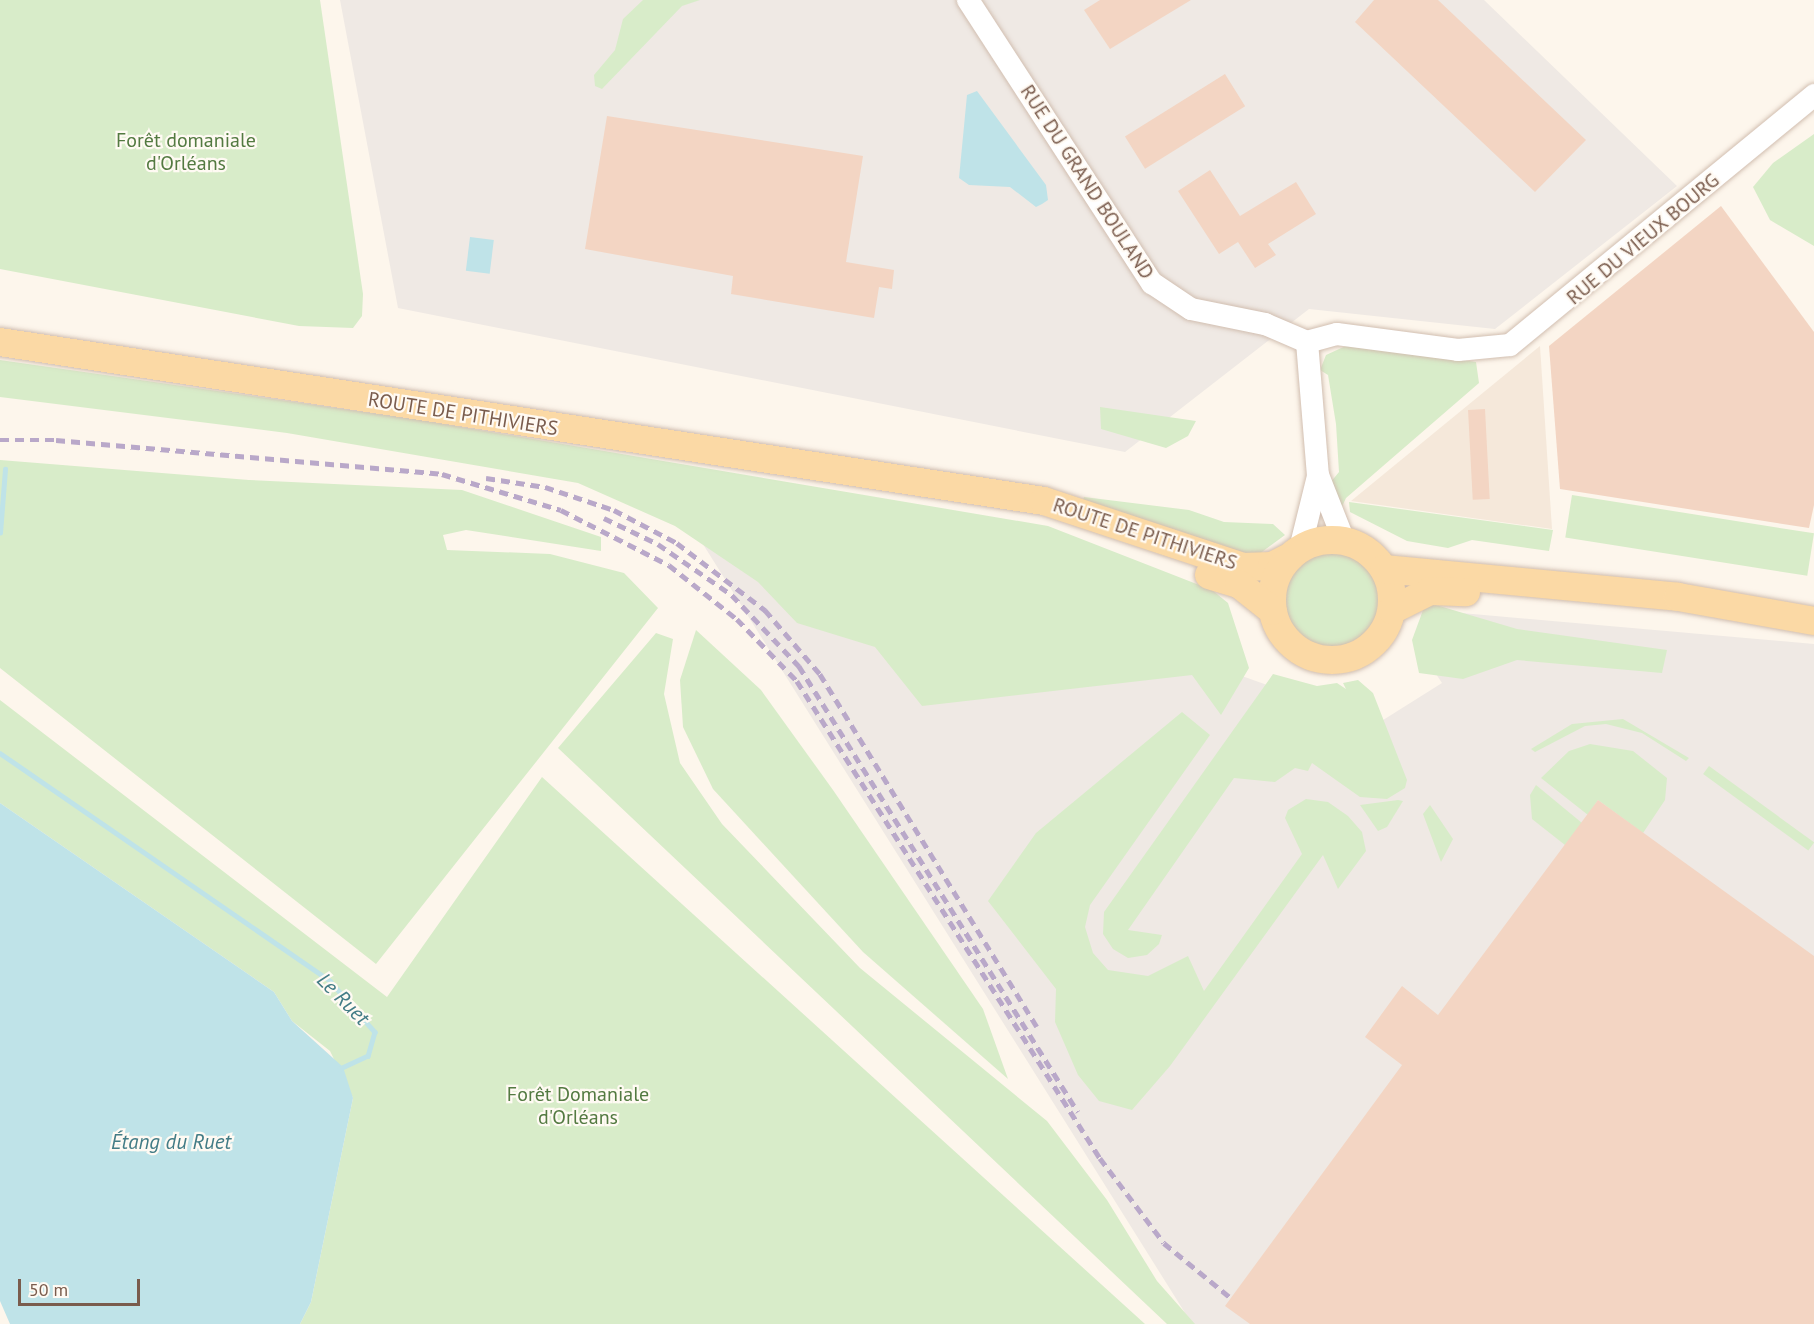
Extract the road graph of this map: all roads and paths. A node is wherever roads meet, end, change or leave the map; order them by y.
1 (968, 0) edge
2 (1814, 96) edge
3 (0, 342) edge
4 (1307, 342) junction
5 (1318, 475) junction
6 (927, 485) junction
7 (1344, 541) junction
8 (1295, 553) junction
9 (1384, 569) junction
10 (1722, 607) junction
11 (1392, 610) junction
12 (1273, 611) junction
13 (1814, 621) edge

1 - 4 street, RUE DU GRAND BOULAND
2 - 4 street, RUE DU VIEUX BOURG
3 - 6 main road, ROUTE DE PITHIVIERS
4 - 5 street
5 - 7 street
5 - 8 street
6 - 8 main road, ROUTE DE PITHIVIERS
6 - 12 main road, ROUTE DE PITHIVIERS
7 - 8 main road
7 - 9 main road
8 - 12 main road
9 - 10 main road
9 - 11 main road
10 - 11 main road
10 - 13 main road
11 - 12 main road

